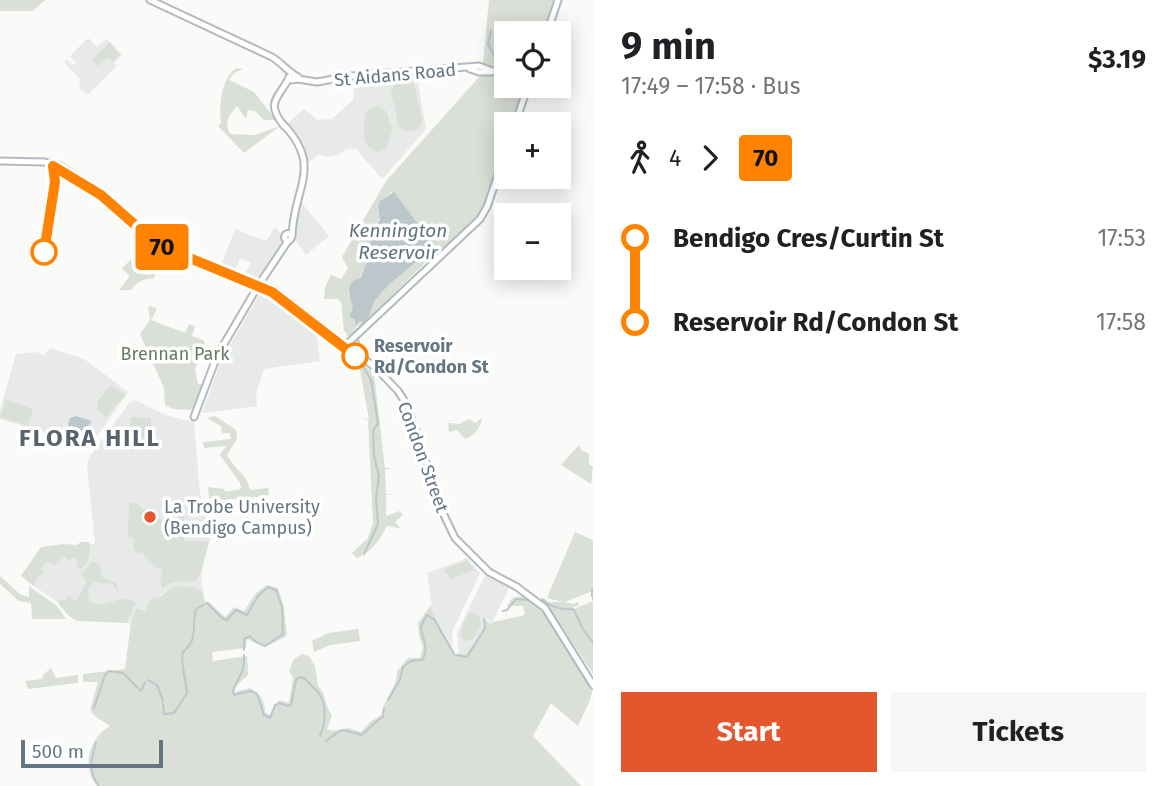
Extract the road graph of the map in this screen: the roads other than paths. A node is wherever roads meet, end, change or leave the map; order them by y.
1 (150, 0) edge
2 (558, 0) edge
3 (551, 21) edge
4 (494, 73) edge
5 (292, 77) junction
6 (283, 124) junction
7 (298, 141) junction
8 (299, 149) junction
9 (0, 162) edge
10 (43, 163) junction
11 (303, 180) junction
12 (494, 184) edge
13 (92, 188) junction
14 (182, 254) junction
15 (223, 269) junction
16 (230, 275) junction
17 (259, 285) junction
18 (345, 345) junction
19 (593, 685) edge

1 - 5 main road
2 - 3 main road
4 - 5 main road, St Aidans Road
5 - 6 main road
6 - 7 main road
6 - 8 main road
7 - 8 main road
7 - 11 main road
8 - 11 main road
9 - 10 main road
10 - 13 main road, Condon Street
10 - 13 main road, Condon Street
11 - 17 main road
12 - 18 main road
13 - 14 main road, Condon Street
14 - 15 main road, Condon Street
14 - 16 main road, Condon Street
15 - 16 main road
15 - 17 main road, Condon Street
16 - 17 main road, Condon Street
17 - 17 main road
17 - 18 main road, Condon Street
18 - 19 main road, Condon Street

